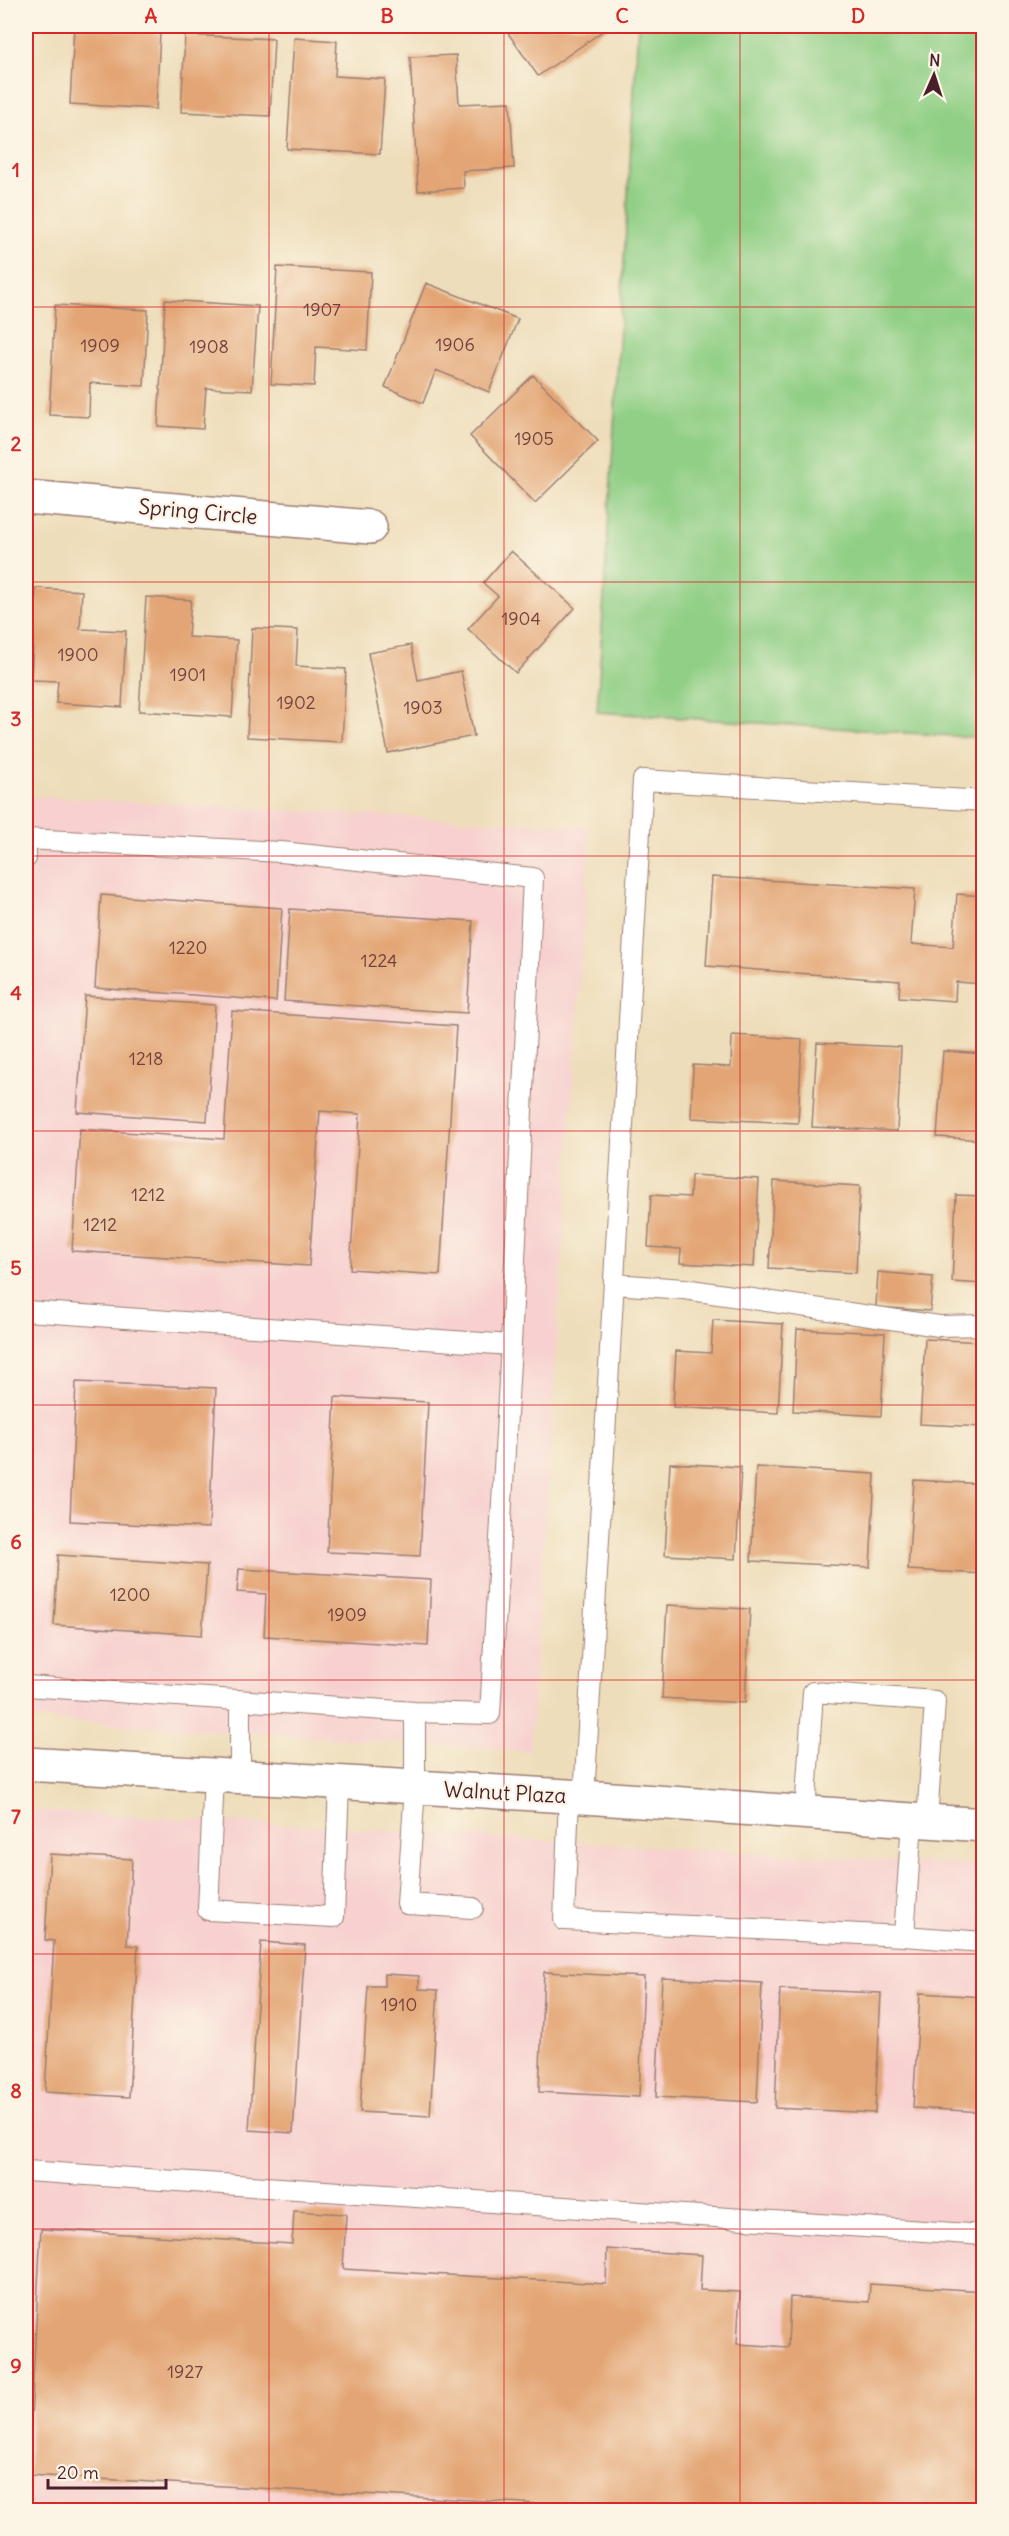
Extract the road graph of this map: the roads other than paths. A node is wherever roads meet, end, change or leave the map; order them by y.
1 (26, 497) edge
2 (370, 527) dead end
3 (984, 801) edge
4 (26, 858) edge
5 (614, 1284) junction
6 (26, 1311) edge
7 (984, 1325) edge
8 (511, 1345) junction
9 (26, 1686) edge
10 (240, 1702) junction
11 (415, 1712) junction
12 (26, 1764) edge
13 (227, 1776) junction
14 (339, 1783) junction
15 (415, 1787) junction
16 (577, 1797) junction
17 (805, 1813) junction
18 (919, 1821) junction
19 (984, 1825) edge
20 (473, 1908) dead end
21 (904, 1936) junction
22 (984, 1942) edge
23 (26, 2171) edge
24 (984, 2235) edge

1 - 2 street, Spring Circle
3 - 5 lane
4 - 8 lane
5 - 7 lane
5 - 16 lane
6 - 8 lane
8 - 11 lane
9 - 10 lane
10 - 11 lane
10 - 13 lane
11 - 15 lane
12 - 13 street, Walnut Plaza
13 - 14 street, Walnut Plaza
13 - 14 lane
14 - 15 street, Walnut Plaza
15 - 16 street, Walnut Plaza
15 - 20 lane
16 - 17 street, Walnut Plaza
16 - 21 lane
17 - 18 street, Walnut Plaza
17 - 18 lane
18 - 19 street, Walnut Plaza
18 - 21 lane
21 - 22 lane
23 - 24 lane

